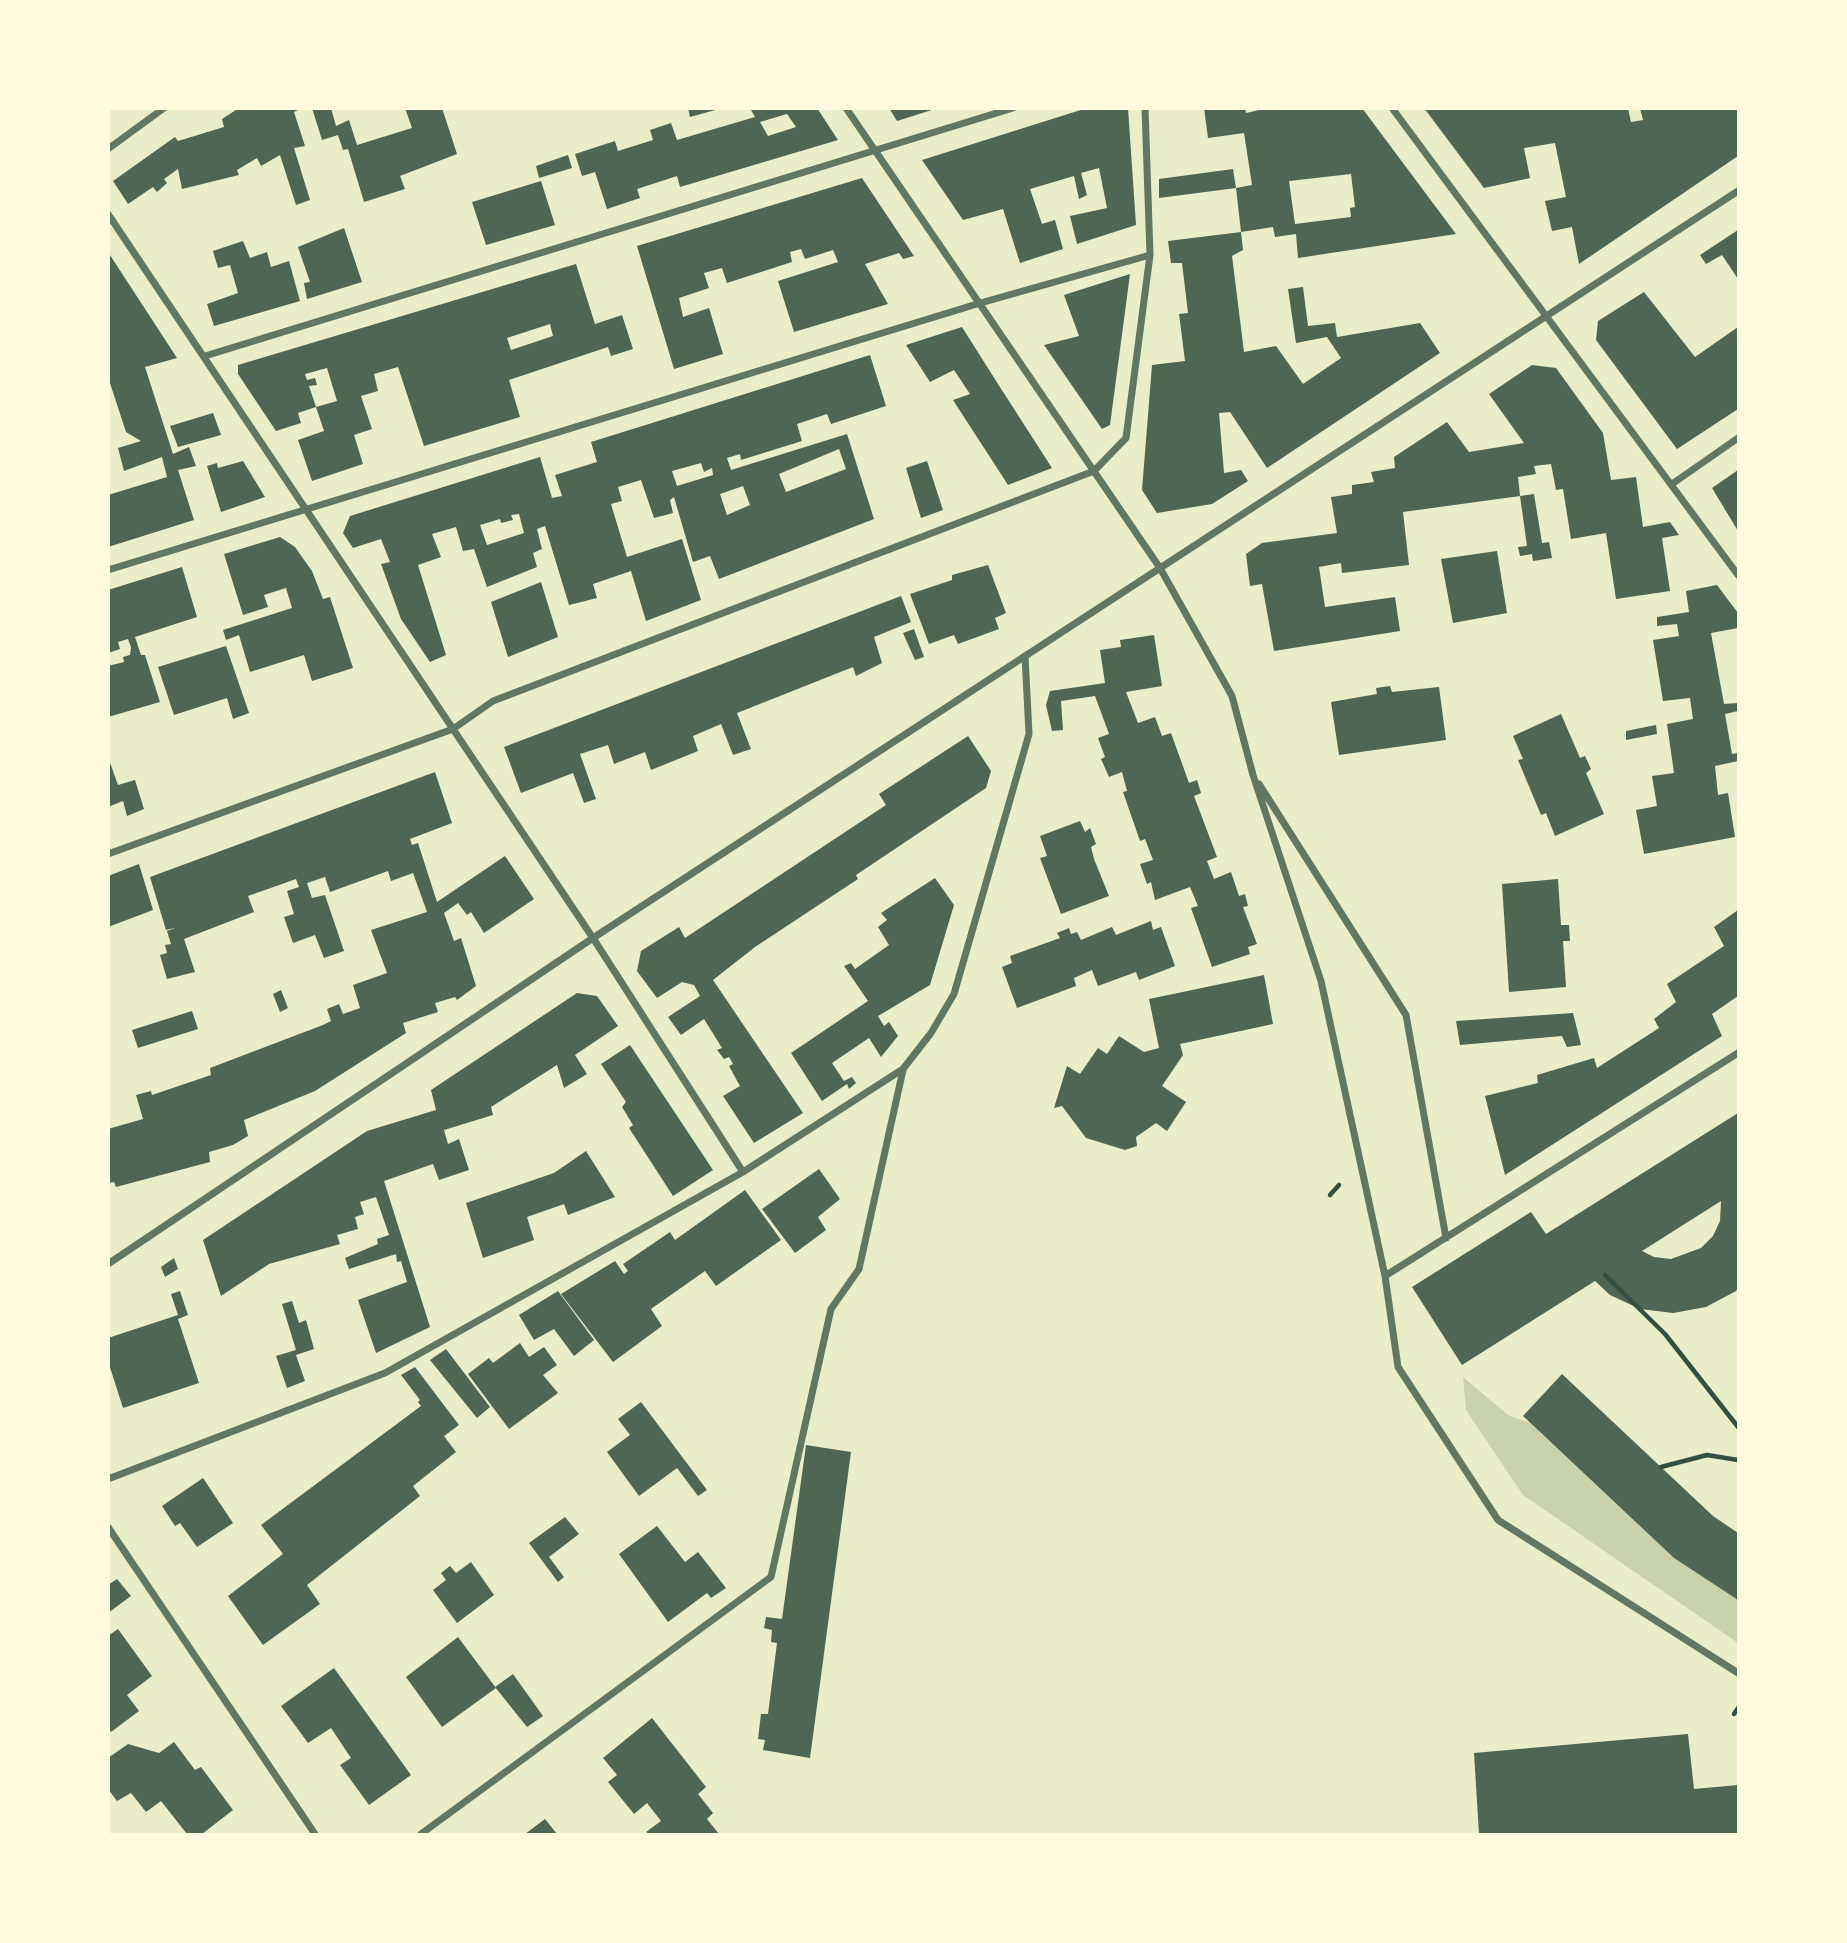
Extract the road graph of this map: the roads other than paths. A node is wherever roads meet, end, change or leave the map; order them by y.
1 (164, 108) edge
2 (846, 108) edge
3 (1013, 108) edge
4 (1144, 108) edge
5 (1392, 108) edge
6 (108, 149) edge
7 (875, 152) junction
8 (1738, 191) edge
9 (108, 214) edge
10 (1150, 255) junction
11 (977, 304) junction
12 (1548, 315) junction
13 (205, 356) junction
14 (1738, 438) edge
15 (1094, 471) junction
16 (1672, 484) junction
17 (305, 511) junction
18 (1160, 568) junction
19 (108, 570) edge
20 (1738, 575) edge
21 (1024, 656) junction
22 (453, 729) junction
23 (1253, 775) junction
24 (108, 854) edge
25 (593, 938) junction
26 (1738, 1053) edge
27 (904, 1069) junction
28 (743, 1172) junction
29 (1446, 1238) junction
30 (108, 1264) edge
31 (1385, 1276) junction
32 (108, 1479) edge
33 (108, 1527) edge
34 (1738, 1673) edge
35 (315, 1835) edge
36 (421, 1835) edge

1 - 6 street
2 - 7 street
3 - 7 street
4 - 10 street
5 - 12 street
7 - 11 street
7 - 13 street
8 - 12 street
9 - 13 street
10 - 11 street
10 - 15 street
11 - 15 street
11 - 17 street
12 - 16 street
12 - 18 street
13 - 17 street
14 - 16 street
15 - 18 street
15 - 22 street
16 - 20 street
17 - 19 street
17 - 22 street
18 - 21 street
18 - 23 street
21 - 25 street
21 - 27 street
22 - 24 street
22 - 25 street
23 - 29 street
23 - 31 street
25 - 28 street
25 - 30 street
26 - 29 street
27 - 28 street
27 - 36 street
28 - 32 street
29 - 31 street
31 - 34 street
33 - 35 street

